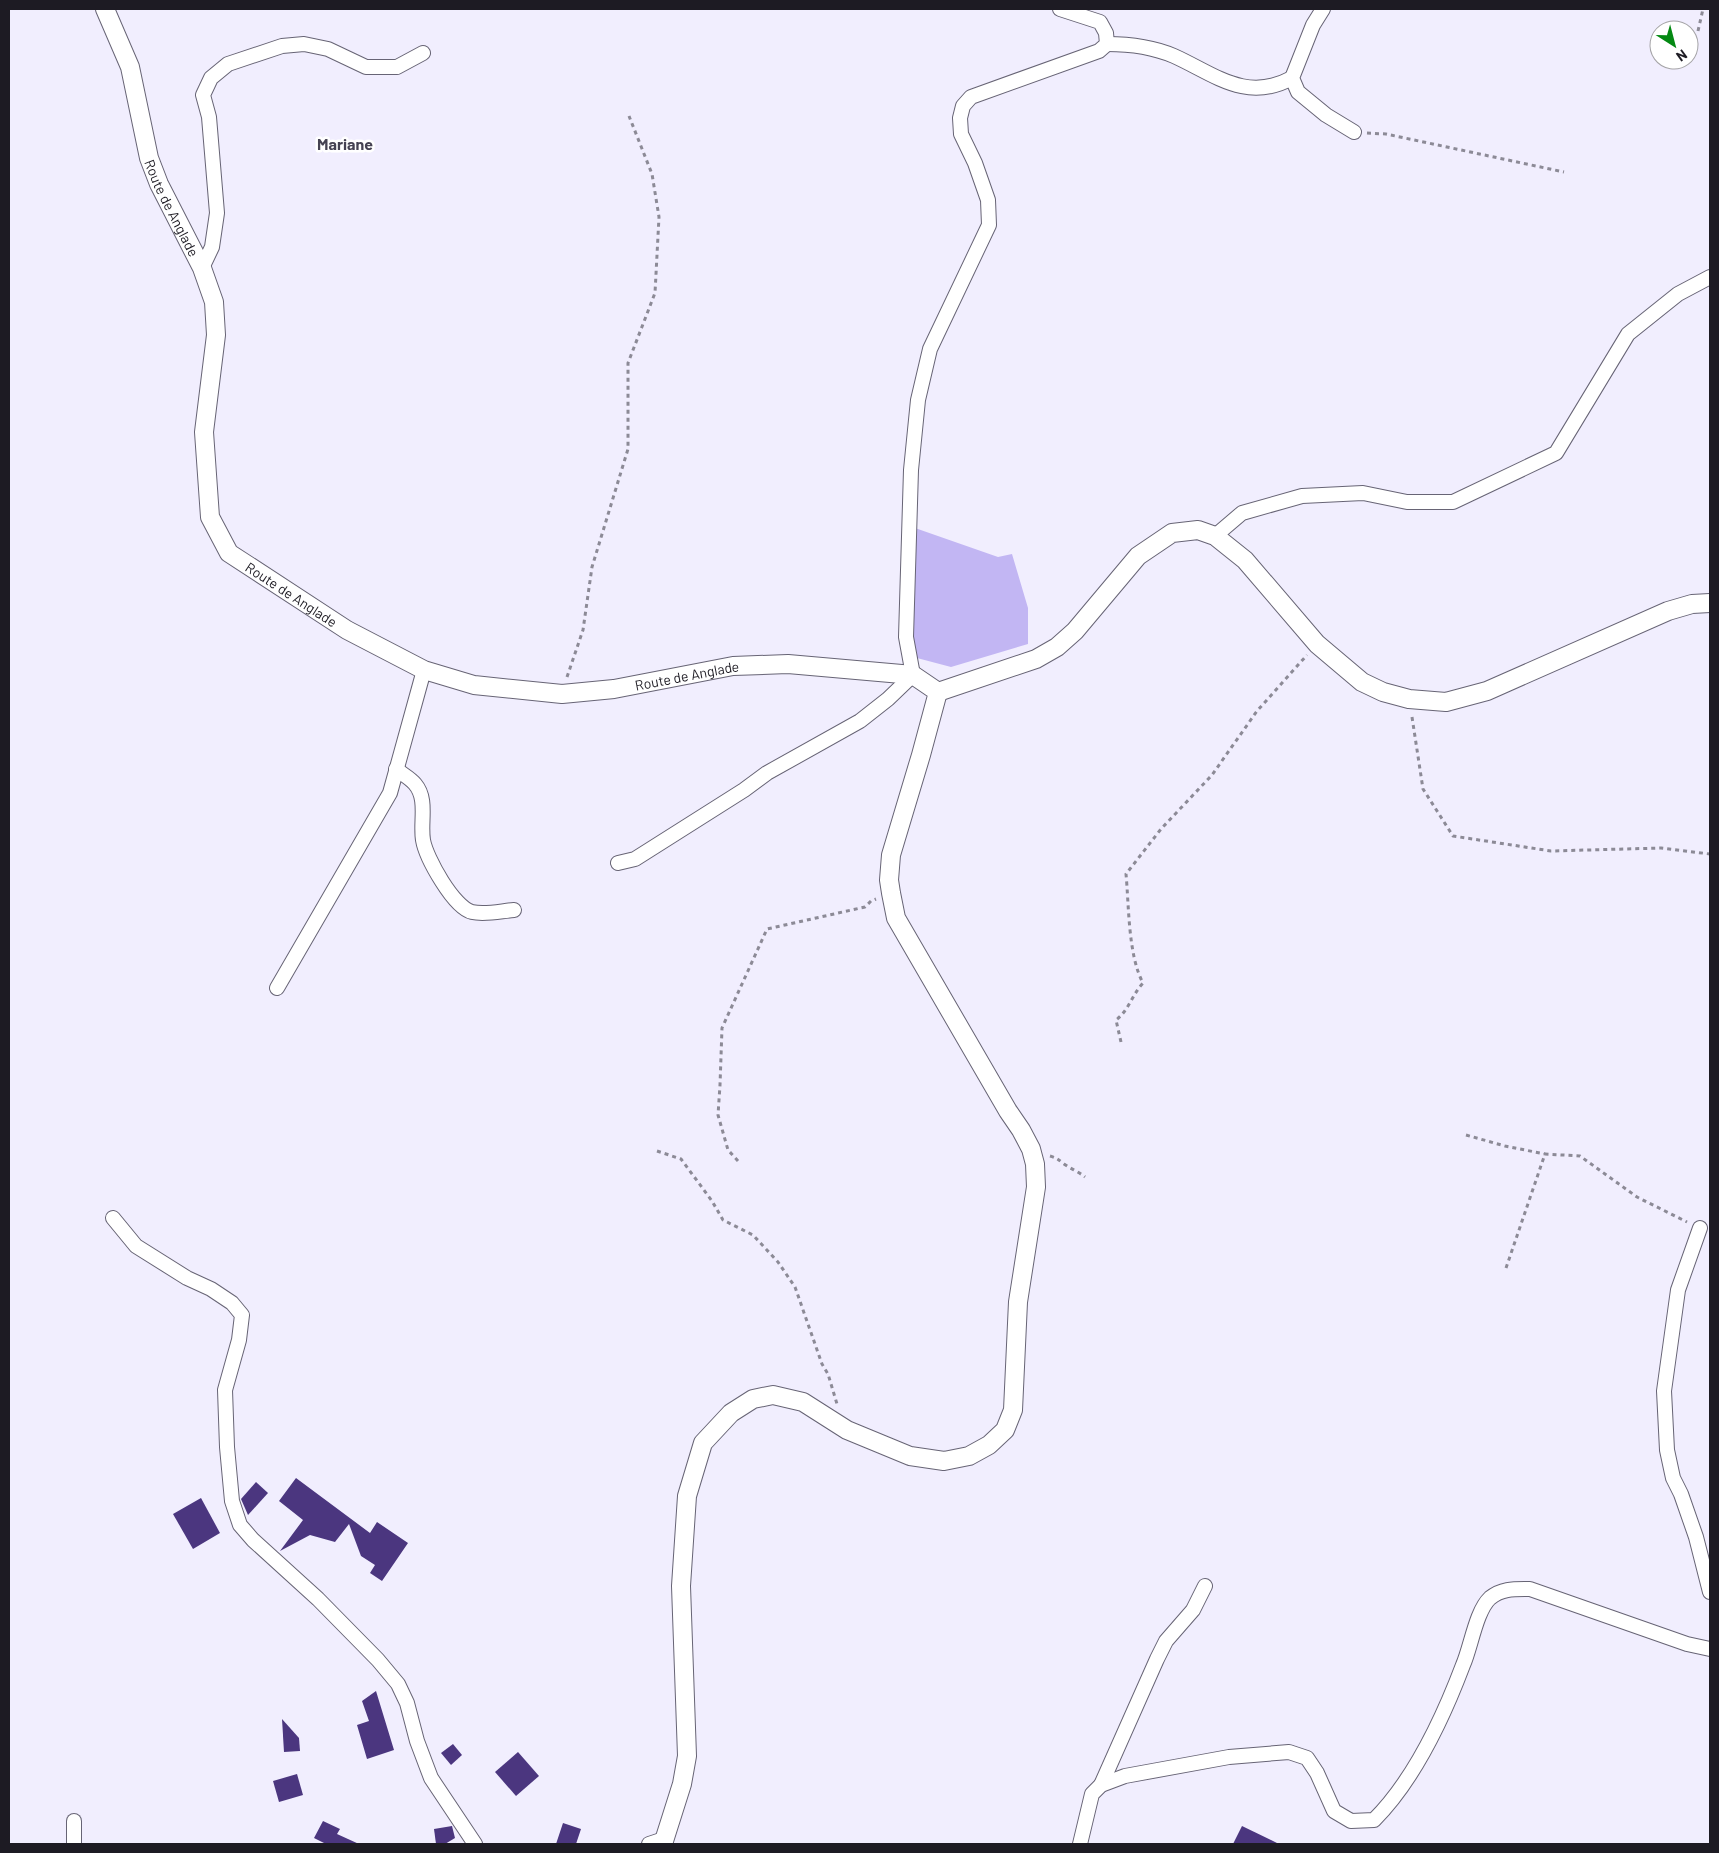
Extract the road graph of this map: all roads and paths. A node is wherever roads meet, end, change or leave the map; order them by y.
1 (105, 9) edge
2 (1060, 9) edge
3 (1323, 9) edge
4 (1703, 9) edge
5 (1699, 27) edge
6 (1107, 44) junction
7 (423, 53) dead end
8 (1292, 78) junction
9 (629, 116) dead end
10 (1354, 132) joint
11 (1564, 172) dead end
12 (202, 268) junction
13 (1710, 277) edge
14 (1215, 536) junction
15 (1710, 603) edge
16 (1317, 644) junction
17 (424, 670) junction
18 (914, 675) junction
19 (938, 692) junction
20 (562, 694) junction
21 (1409, 699) junction
22 (396, 770) junction
23 (1710, 854) edge
24 (618, 863) dead end
25 (891, 893) junction
26 (514, 910) dead end
27 (277, 988) dead end
28 (1121, 1042) dead end
29 (1466, 1135) dead end
30 (1030, 1149) junction
31 (657, 1151) dead end
32 (1545, 1154) junction
33 (738, 1161) dead end
34 (1085, 1177) dead end
35 (113, 1218) dead end
36 (1700, 1228) joint
37 (1506, 1268) dead end
38 (847, 1430) junction
39 (1205, 1586) dead end
40 (1710, 1592) edge
41 (1710, 1649) edge
42 (1101, 1785) junction
43 (74, 1821) dead end
44 (659, 1842) edge
45 (74, 1844) edge
46 (475, 1844) edge
47 (1080, 1844) edge

1 - 12 street, Route de Anglade
2 - 6 street
3 - 8 street
4 - 5 path
6 - 8 street
6 - 18 street
7 - 12 street
8 - 10 street
9 - 20 path
10 - 11 path
12 - 17 street, Route de Anglade
13 - 14 street
14 - 16 street
14 - 19 street
15 - 21 street
16 - 21 street
16 - 28 path
17 - 20 street, Route de Anglade
17 - 22 street
18 - 19 street
18 - 20 street, Route de Anglade
18 - 24 street
19 - 25 street
21 - 23 path
22 - 26 street
22 - 27 street
25 - 30 street
25 - 33 path
29 - 32 path
30 - 34 path
30 - 38 street
31 - 38 path
32 - 36 path
32 - 37 path
35 - 46 street
36 - 40 street
38 - 44 street
39 - 42 street
41 - 42 street
42 - 47 street
43 - 45 street

